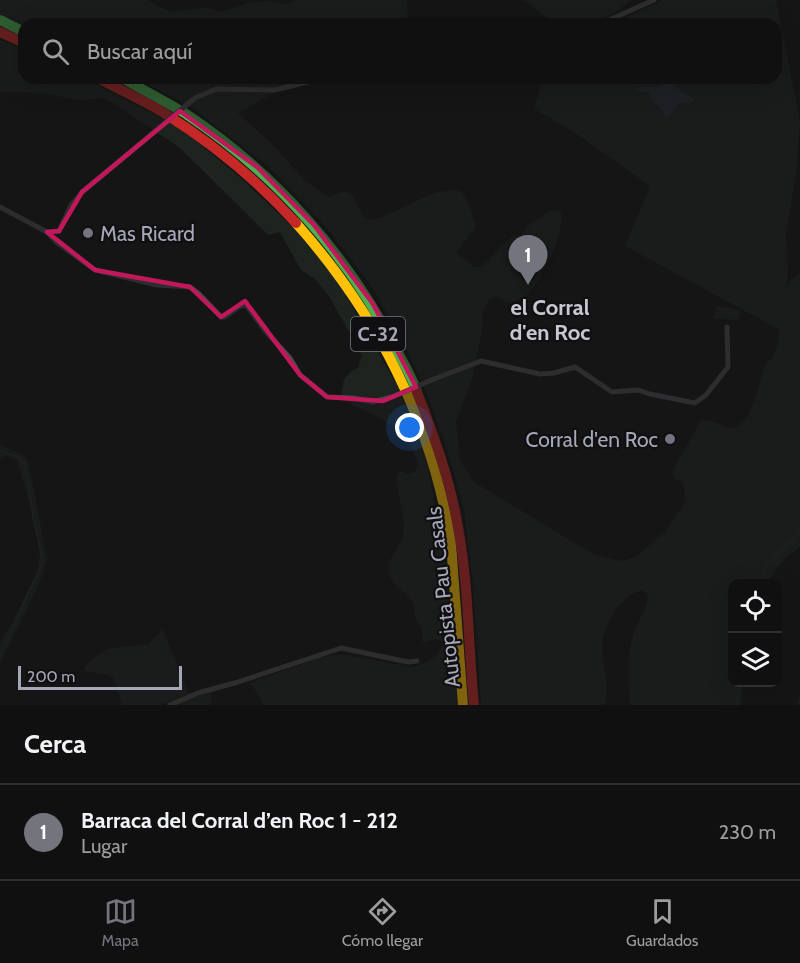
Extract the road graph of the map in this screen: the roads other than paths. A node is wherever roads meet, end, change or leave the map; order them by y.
1 (654, 0) edge
2 (614, 18) edge
3 (0, 20) edge
4 (18, 29) edge
5 (0, 32) edge
6 (18, 40) edge
7 (110, 84) edge
8 (134, 84) edge
9 (299, 84) edge
10 (0, 207) edge
11 (47, 232) junction
12 (727, 327) dead end
13 (417, 661) dead end
14 (170, 705) edge
15 (463, 705) edge
16 (474, 705) edge

1 - 2 street
3 - 4 highway
5 - 6 highway
7 - 15 highway, Autopista Pau Casals / C-32
8 - 16 highway, Autopista Pau Casals / C-32
9 - 11 street, bridge
10 - 11 street
11 - 12 street, bridge
13 - 14 street

